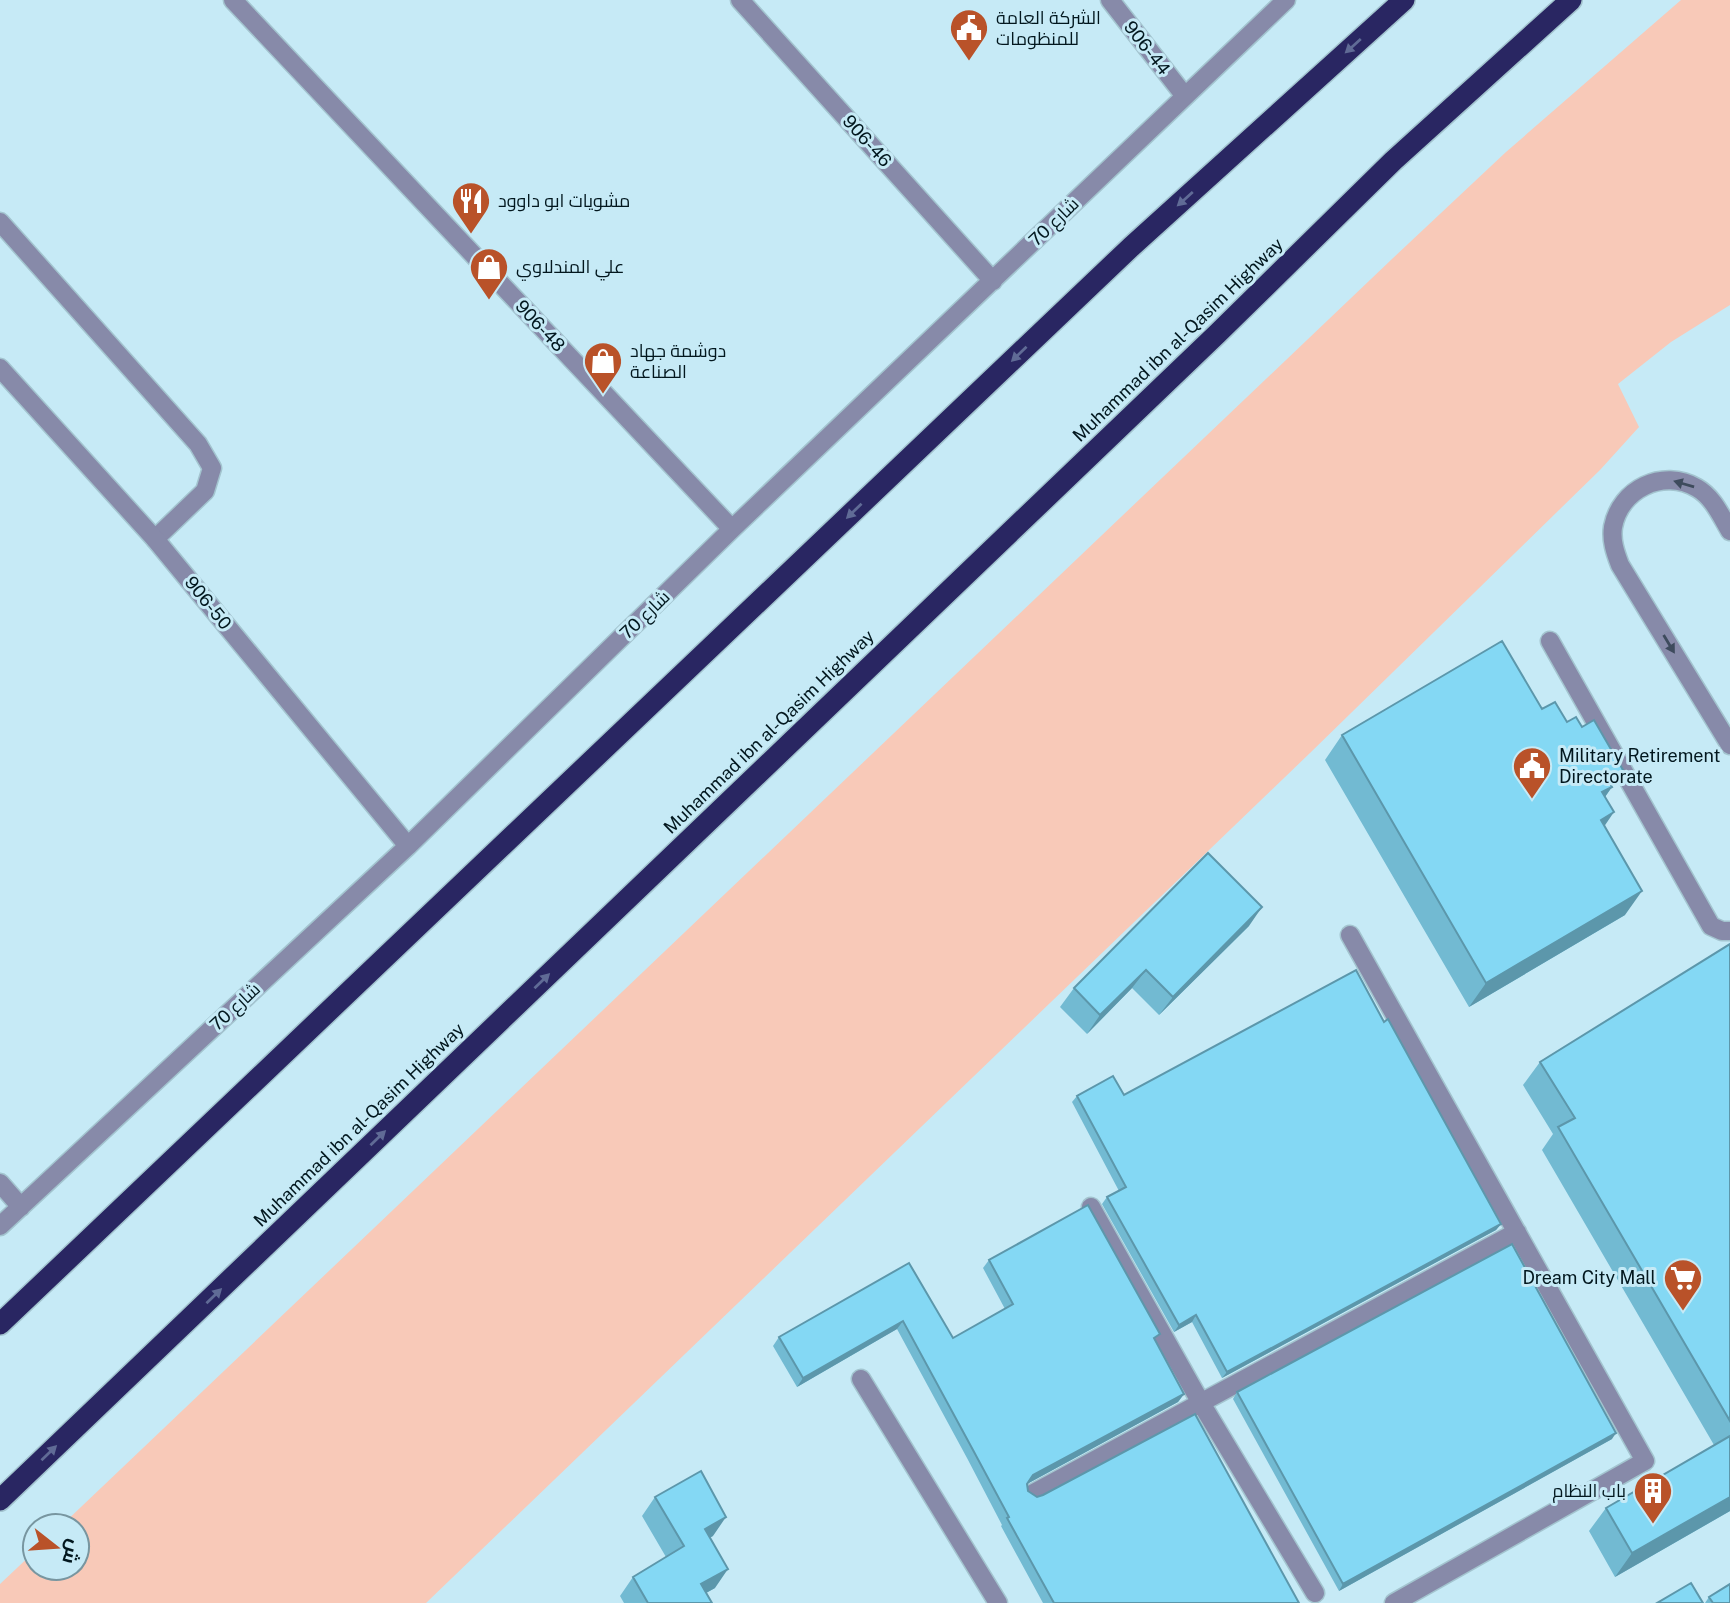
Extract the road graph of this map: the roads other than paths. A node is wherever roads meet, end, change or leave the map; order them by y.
1 (233, 0) edge
2 (740, 0) edge
3 (1110, 0) edge
4 (1286, 0) edge
5 (1404, 0) edge
6 (1571, 0) edge
7 (1184, 95) junction
8 (0, 222) edge
9 (993, 281) junction
10 (0, 368) edge
11 (732, 529) junction
12 (1730, 531) edge
13 (155, 538) junction
14 (1550, 640) dead end
15 (1730, 745) edge
16 (408, 846) junction
17 (1730, 931) edge
18 (1350, 935) dead end
19 (0, 1183) edge
20 (21, 1207) junction
21 (1091, 1207) edge
22 (0, 1226) edge
23 (1517, 1232) junction
24 (0, 1324) edge
25 (861, 1379) dead end
26 (1201, 1403) junction
27 (1032, 1494) edge
28 (0, 1500) edge
29 (1315, 1593) dead end
30 (998, 1603) edge
31 (1394, 1603) edge

1 - 11 street, 906-48
2 - 9 street, 906-46
3 - 7 street, 906-44
4 - 7 street, شارع 70
5 -> 24 highway
28 -> 6 highway, Muhammad ibn al-Qasim Highway
7 - 9 street, شارع 70
8 - 13 street
9 - 11 street, شارع 70
10 - 13 street, 906-50
11 - 16 street, شارع 70
12 -> 15 street
13 - 16 street, 906-50
14 - 17 street
16 - 20 street, شارع 70
18 - 23 street
19 - 20 street
20 - 22 street, شارع 70
21 - 26 street
23 - 26 street
23 - 31 street
25 - 30 street
26 - 27 street
26 - 29 street

